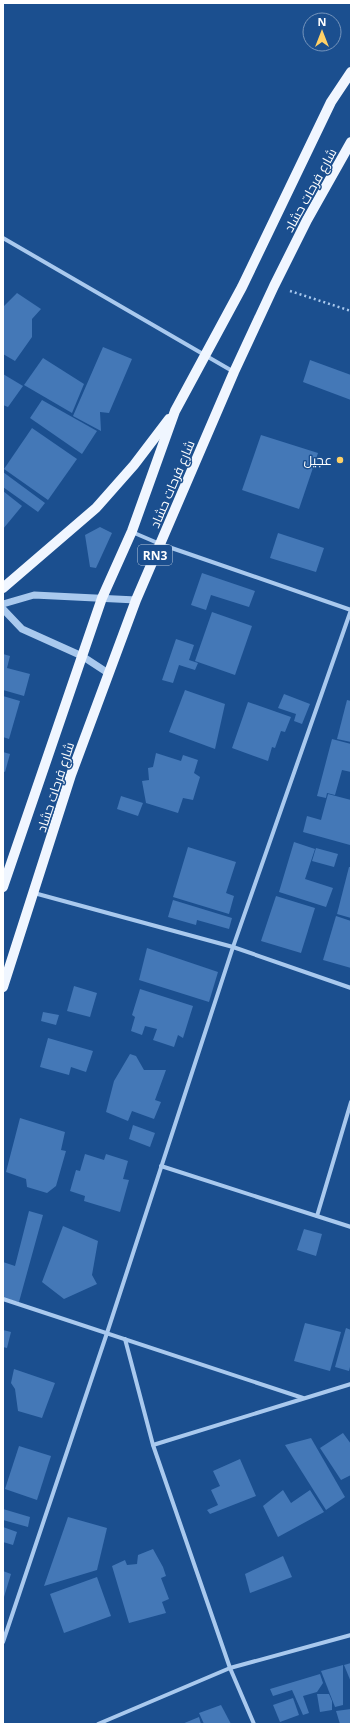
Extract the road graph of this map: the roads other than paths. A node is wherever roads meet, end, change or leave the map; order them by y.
1 (351, 72) edge
2 (351, 142) edge
3 (3, 238) edge
4 (204, 356) junction
5 (234, 372) junction
6 (175, 411) junction
7 (132, 531) junction
8 (160, 544) junction
9 (3, 588) edge
10 (102, 598) junction
11 (136, 600) junction
12 (3, 604) edge
13 (3, 609) edge
14 (351, 610) edge
15 (82, 656) junction
16 (108, 673) junction
17 (3, 887) edge
18 (34, 893) junction
19 (233, 947) junction
20 (3, 987) edge
21 (351, 988) edge
22 (351, 1102) edge
23 (161, 1166) junction
24 (317, 1216) junction
25 (351, 1227) edge
26 (3, 1299) edge
27 (107, 1333) junction
28 (125, 1340) junction
29 (351, 1384) edge
30 (302, 1398) junction
31 (152, 1445) junction
32 (351, 1635) edge
33 (3, 1642) edge
34 (230, 1668) junction
35 (98, 1724) edge
36 (254, 1724) edge

1 - 4 main road, شارع فرحات حشاد / RN3
2 - 5 main road, شارع فرحات حشاد / RN3
3 - 4 street
4 - 5 street
4 - 6 main road, شارع فرحات حشاد / RN3
5 - 8 main road, شارع فرحات حشاد / RN3
6 - 7 main road, شارع فرحات حشاد / RN3
6 - 9 main road
7 - 8 street
7 - 10 main road, شارع فرحات حشاد / RN3
8 - 11 main road, شارع فرحات حشاد / RN3
8 - 14 street
10 - 11 street
10 - 12 street
10 - 15 main road, شارع فرحات حشاد / RN3
11 - 16 main road, شارع فرحات حشاد / RN3
13 - 15 street
14 - 19 street
15 - 16 street
15 - 17 main road, شارع فرحات حشاد / RN3
16 - 18 main road, شارع فرحات حشاد / RN3
18 - 19 street
18 - 20 main road, شارع فرحات حشاد / RN3
19 - 21 street
19 - 23 street
22 - 24 street
23 - 24 street
23 - 27 street
24 - 25 street
26 - 27 street
27 - 28 street
27 - 33 street
28 - 30 street
28 - 31 street
29 - 30 street
30 - 31 street
31 - 34 street
32 - 34 street
34 - 35 street
34 - 36 street

